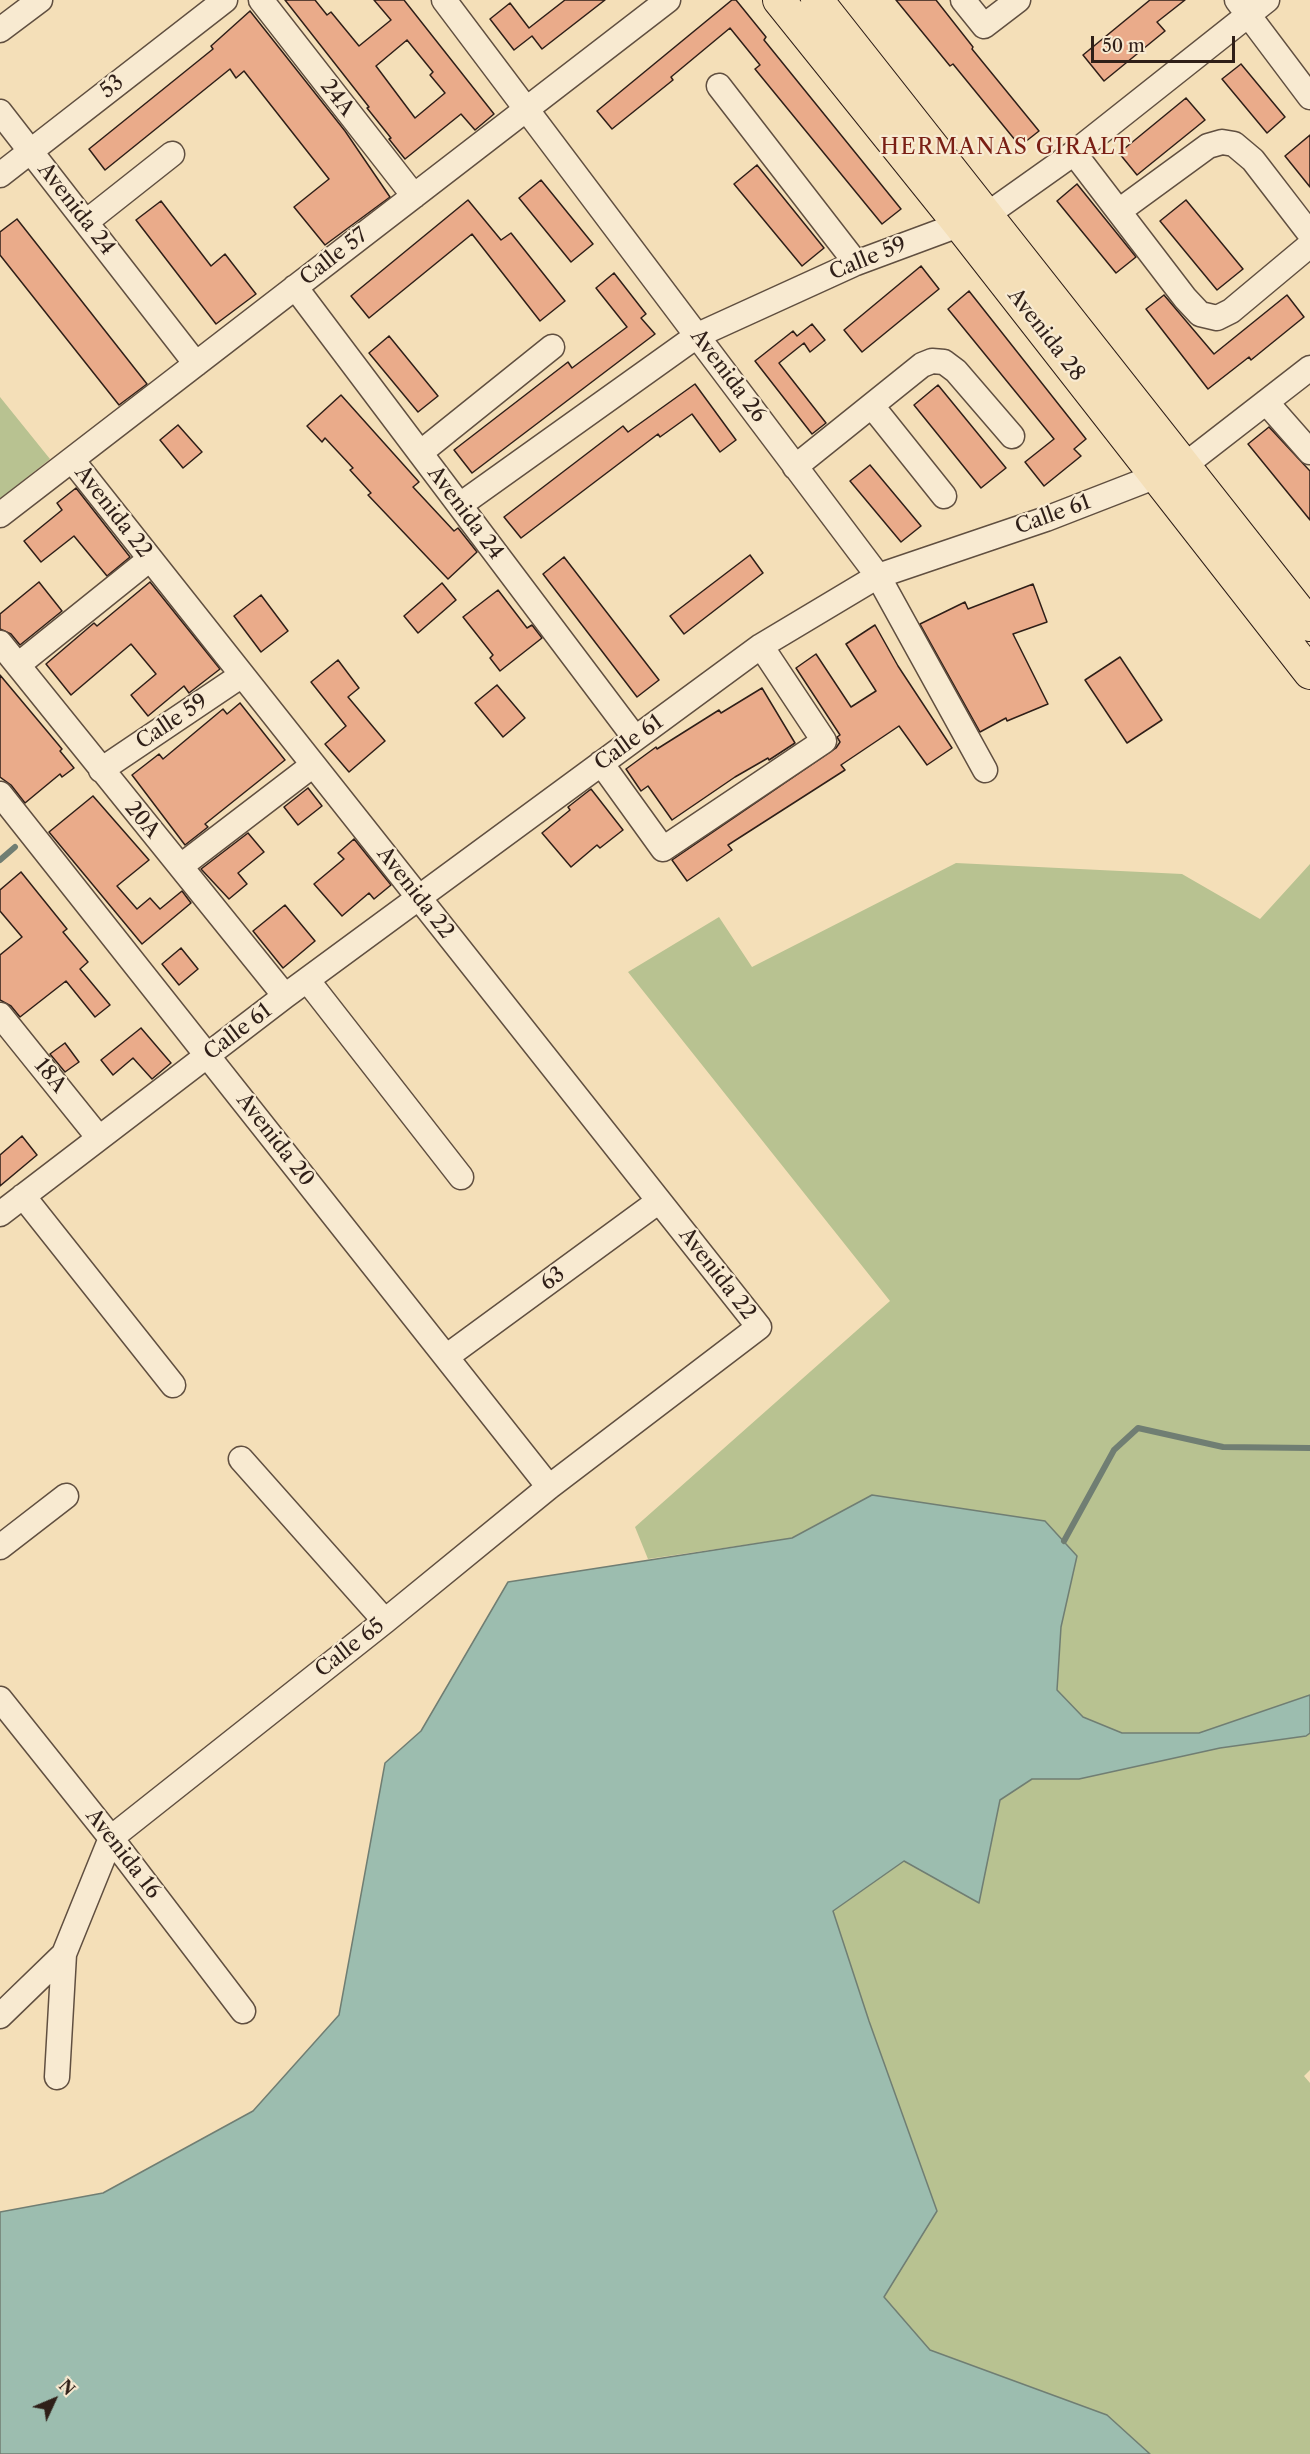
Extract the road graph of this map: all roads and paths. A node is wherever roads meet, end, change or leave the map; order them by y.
1 (40, 0) edge
2 (225, 0) edge
3 (261, 0) edge
4 (444, 0) edge
5 (668, 0) edge
6 (779, 0) edge
7 (817, 0) edge
8 (963, 0) edge
9 (1018, 0) edge
10 (1251, 5) edge
11 (0, 30) edge
12 (719, 86) dead end
13 (1310, 97) edge
14 (527, 109) junction
15 (0, 112) edge
16 (30, 150) junction
17 (1074, 153) junction
18 (172, 154) dead end
19 (0, 175) edge
20 (414, 196) junction
21 (1119, 211) junction
22 (974, 219) junction
23 (86, 222) junction
24 (1310, 234) edge
25 (1310, 245) edge
26 (856, 263) junction
27 (295, 287) junction
28 (698, 335) junction
29 (552, 347) dead end
30 (196, 364) junction
31 (1310, 368) edge
32 (1266, 402) junction
33 (872, 406) junction
34 (1012, 436) dead end
35 (1310, 452) edge
36 (420, 453) junction
37 (72, 460) junction
38 (1185, 465) junction
39 (795, 467) junction
40 (1156, 477) junction
41 (944, 496) dead end
42 (460, 505) junction
43 (0, 515) edge
44 (150, 558) junction
45 (879, 576) junction
46 (1310, 626) edge
47 (0, 643) edge
48 (761, 646) junction
49 (18, 665) junction
50 (1310, 673) edge
51 (242, 675) junction
52 (635, 738) junction
53 (601, 763) junction
54 (314, 765) junction
55 (101, 770) junction
56 (986, 770) dead end
57 (0, 795) edge
58 (181, 866) junction
59 (418, 897) junction
60 (308, 981) junction
61 (285, 996) junction
62 (0, 1015) edge
63 (207, 1055) junction
64 (99, 1138) junction
65 (461, 1177) dead end
66 (23, 1196) junction
67 (659, 1201) junction
68 (0, 1214) edge
69 (759, 1327) joint
70 (446, 1357) junction
71 (173, 1385) dead end
72 (242, 1460) dead end
73 (549, 1487) junction
74 (66, 1496) dead end
75 (0, 1547) edge
76 (385, 1621) junction
77 (0, 1699) edge
78 (111, 1838) junction
79 (64, 1954) junction
80 (243, 2011) dead end
81 (0, 2016) edge
82 (57, 2077) dead end

1 - 11 street
2 - 16 street, 53
3 - 20 street, 24A
4 - 14 street, Avenida 26
5 - 14 street, Calle 57
6 - 22 main road, Avenida 28
7 - 22 main road, Avenida 28
8 - 9 street
10 - 13 street
10 - 17 street, Calle 59
12 - 26 street
14 - 20 street, Calle 57
14 - 28 street, Avenida 26
15 - 16 street, Avenida 24
16 - 19 street, 53
16 - 23 street, Avenida 24
17 - 21 street
17 - 22 street, Calle 59
18 - 23 street
20 - 27 street, Calle 57
21 - 24 street
21 - 25 street
22 - 26 street, Calle 59
22 - 38 main road, Avenida 28
22 - 40 main road, Avenida 28
23 - 30 street, Avenida 24
26 - 28 street, Calle 59
27 - 30 street, Calle 57
27 - 36 street, Avenida 24
28 - 39 street, Avenida 26
28 - 42 street, Calle 59
29 - 36 street
30 - 37 street, Calle 57
31 - 32 street, Calle 61
32 - 35 street
32 - 38 street, Calle 61
33 - 34 street
33 - 39 street
33 - 41 street
36 - 42 street, Avenida 24
37 - 43 street, Calle 57
37 - 44 street, Avenida 22
38 - 40 street, Calle 61
38 - 46 main road, Avenida 28
39 - 45 street, Avenida 26
40 - 45 street, Calle 61
40 - 50 main road, Avenida 28
42 - 52 street, Avenida 24
44 - 49 street
44 - 51 street, Avenida 22
45 - 48 street, Calle 61
45 - 56 street, Avenida 26
47 - 49 street, 20A
48 - 52 street, Calle 61
48 - 53 street
49 - 55 street, 20A
51 - 54 street, Avenida 22
51 - 55 street, Calle 59
52 - 53 street, Calle 61
53 - 59 street, Calle 61
54 - 58 street
54 - 59 street, Avenida 22
55 - 58 street, 20A
57 - 63 street, Avenida 20
58 - 61 street, 20A
59 - 60 street, Calle 61
59 - 67 street, Avenida 22
60 - 61 street, Calle 61
60 - 65 street
61 - 63 street, Calle 61
62 - 64 street, 18A
63 - 64 street, Calle 61
63 - 70 street, Avenida 20
64 - 66 street, Calle 61
66 - 68 street, Calle 61
66 - 71 street
67 - 69 street, Avenida 22
67 - 70 street, 63
69 - 73 street, Calle 65
70 - 73 street, Avenida 20
72 - 76 street
73 - 76 street, Calle 65
74 - 75 street
76 - 78 street, Calle 65
77 - 78 street, Avenida 16
78 - 79 street, Calle 65
78 - 80 street, Avenida 16
79 - 81 street, Calle 65
79 - 82 street

